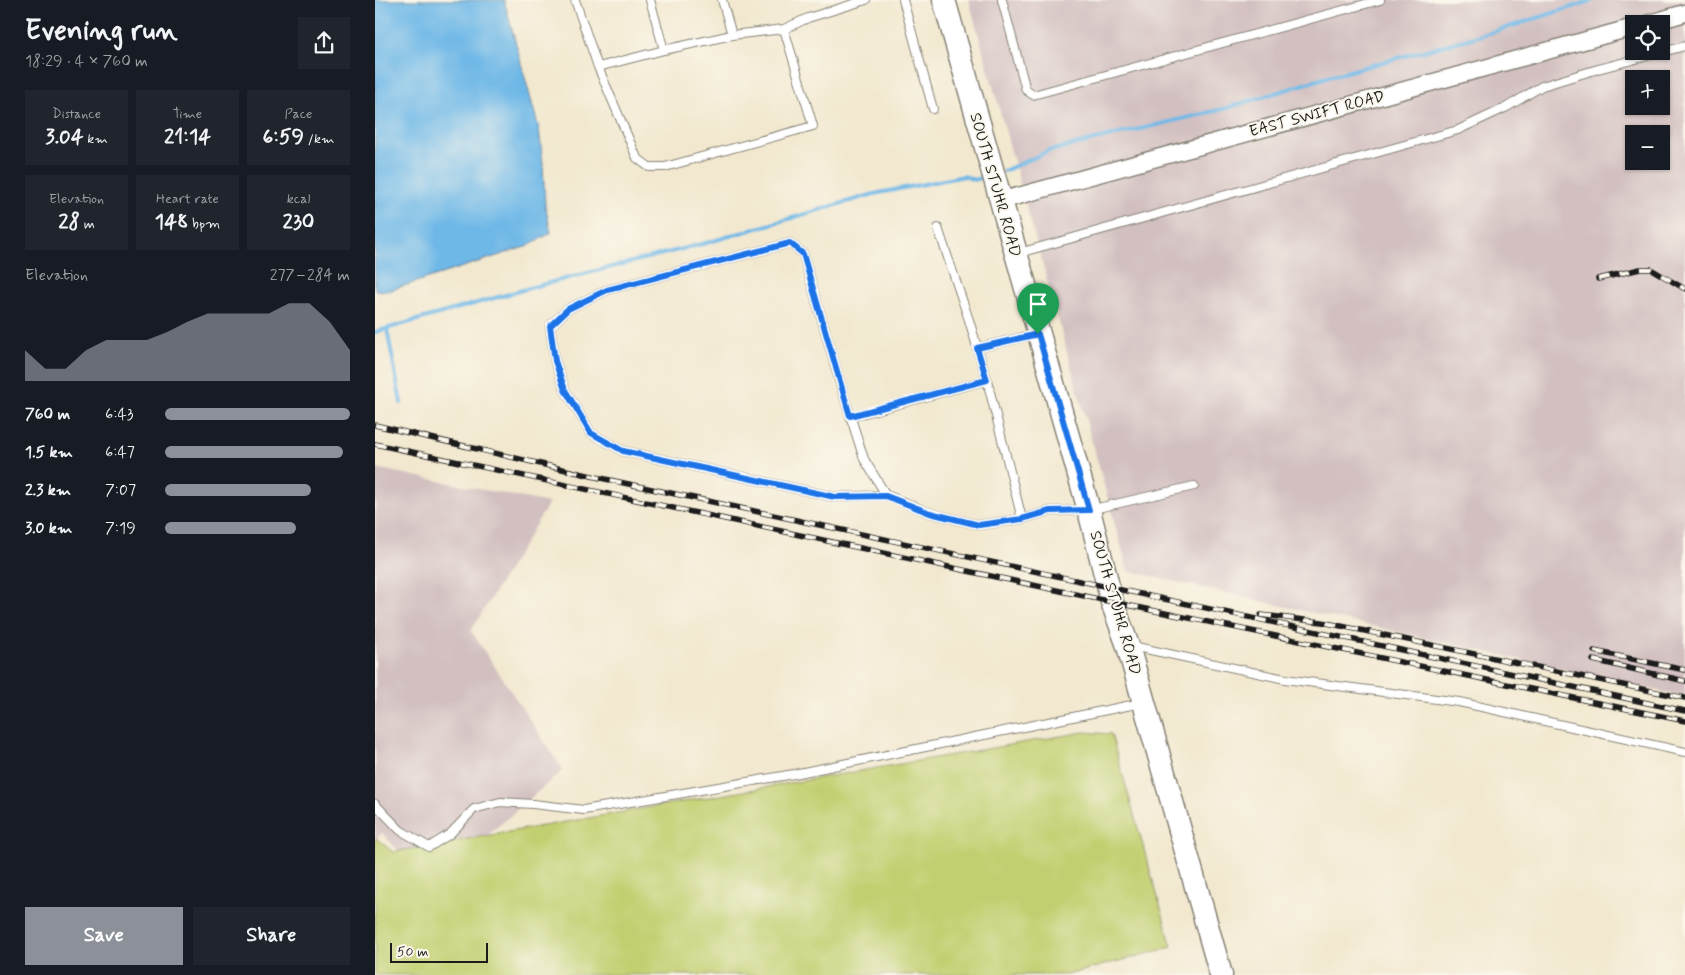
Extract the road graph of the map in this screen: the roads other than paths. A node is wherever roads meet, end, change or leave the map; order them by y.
1 (575, 0) edge
2 (650, 0) edge
3 (722, 0) edge
4 (866, 0) edge
5 (903, 0) edge
6 (944, 0) edge
7 (1002, 0) edge
8 (1380, 0) edge
9 (850, 2) edge
10 (1685, 13) edge
11 (1670, 17) edge
12 (784, 29) junction
13 (1625, 29) edge
14 (732, 35) junction
15 (1685, 46) edge
16 (664, 50) junction
17 (598, 67) junction
18 (933, 109) dead end
19 (1000, 201) junction
20 (938, 228) dead end
21 (1015, 254) junction
22 (1038, 334) junction
23 (977, 348) junction
24 (987, 380) junction
25 (850, 416) junction
26 (1195, 486) dead end
27 (886, 496) junction
28 (1089, 510) junction
29 (1022, 519) junction
30 (1128, 646) junction
31 (1144, 702) junction
32 (1685, 752) edge
33 (375, 804) edge
34 (1221, 975) edge

1 - 17 lane
2 - 16 lane
3 - 14 lane
4 - 9 lane
5 - 18 lane
6 - 19 main road, SOUTH STUHR ROAD
7 - 8 lane
9 - 12 lane
10 - 11 street
12 - 14 lane
12 - 17 lane
13 - 19 street, EAST SWIFT ROAD
14 - 16 lane
15 - 21 lane
16 - 17 lane
19 - 21 main road, SOUTH STUHR ROAD
20 - 23 lane
21 - 22 main road, SOUTH STUHR ROAD
22 - 23 lane
22 - 28 main road, SOUTH STUHR ROAD
23 - 24 lane
24 - 25 lane
24 - 29 lane
25 - 27 lane
25 - 27 lane
26 - 28 lane
27 - 29 lane
28 - 29 lane
28 - 30 main road, SOUTH STUHR ROAD
30 - 31 main road, SOUTH STUHR ROAD
30 - 32 lane
31 - 33 lane
31 - 34 main road, SOUTH STUHR ROAD

